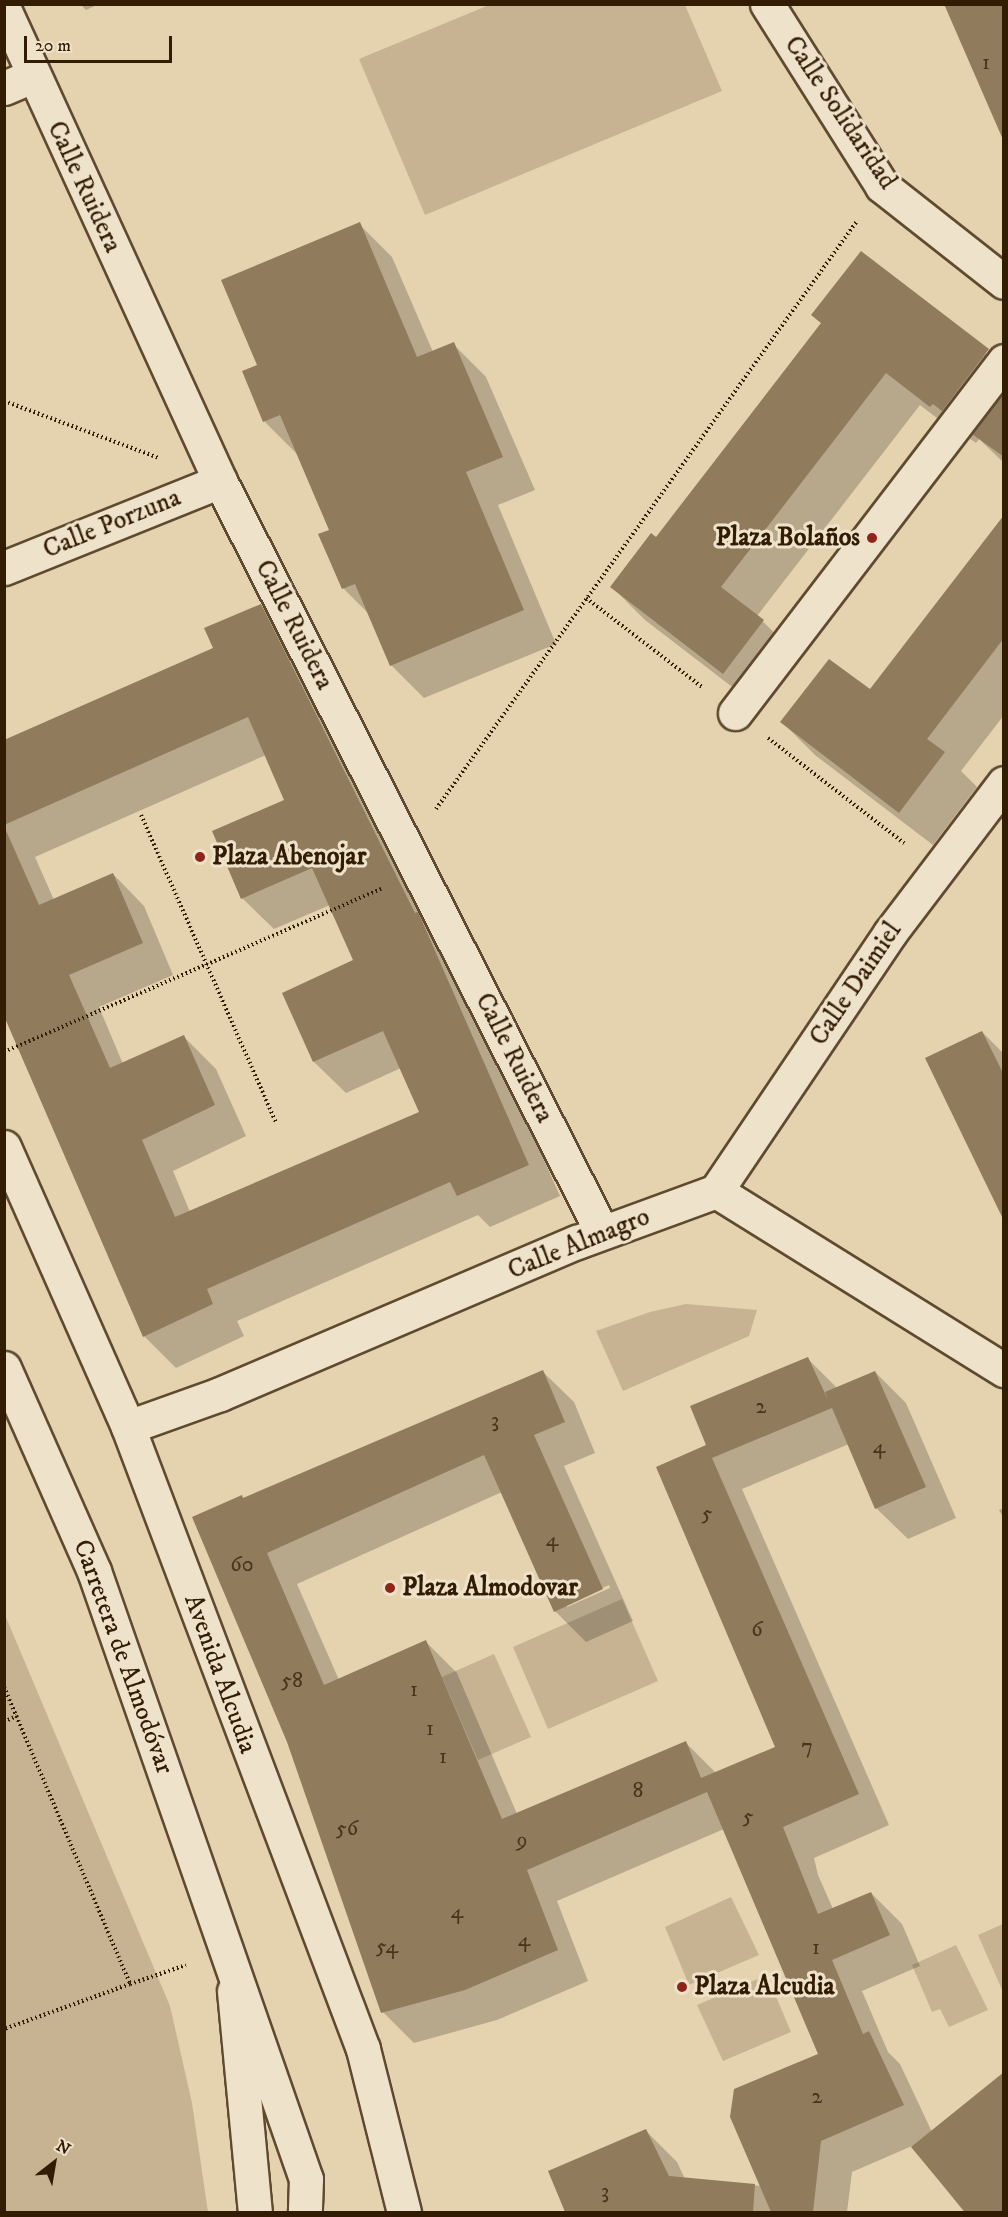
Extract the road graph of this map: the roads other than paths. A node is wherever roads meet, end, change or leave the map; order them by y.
1 (767, 4) edge
2 (14, 9) edge
3 (18, 82) edge
4 (1004, 282) edge
5 (1004, 360) edge
6 (220, 481) junction
7 (4, 568) edge
8 (735, 713) dead end
9 (1004, 783) edge
10 (4, 1147) edge
11 (716, 1191) junction
12 (602, 1232) junction
13 (4, 1368) edge
14 (1004, 1370) edge
15 (128, 1427) junction
16 (229, 1950) junction
17 (255, 2212) edge
18 (305, 2212) edge
19 (404, 2212) edge

1 - 4 street, Calle Solidaridad
2 - 3 street, Calle Ruidera
3 - 6 street, Calle Ruidera
5 - 8 street
6 - 7 street, Calle Porzuna
6 - 12 street, Calle Ruidera
9 - 11 street, Calle Daimiel
10 - 15 street, Avenida Alcudia
11 - 12 street, Calle Almagro
11 - 14 street
12 - 15 street, Calle Almagro
13 - 16 street, Carretera de Almodóvar
15 - 19 street, Avenida Alcudia
16 - 17 street, Carretera de Almodóvar
16 - 18 street, Carretera de Almodóvar

